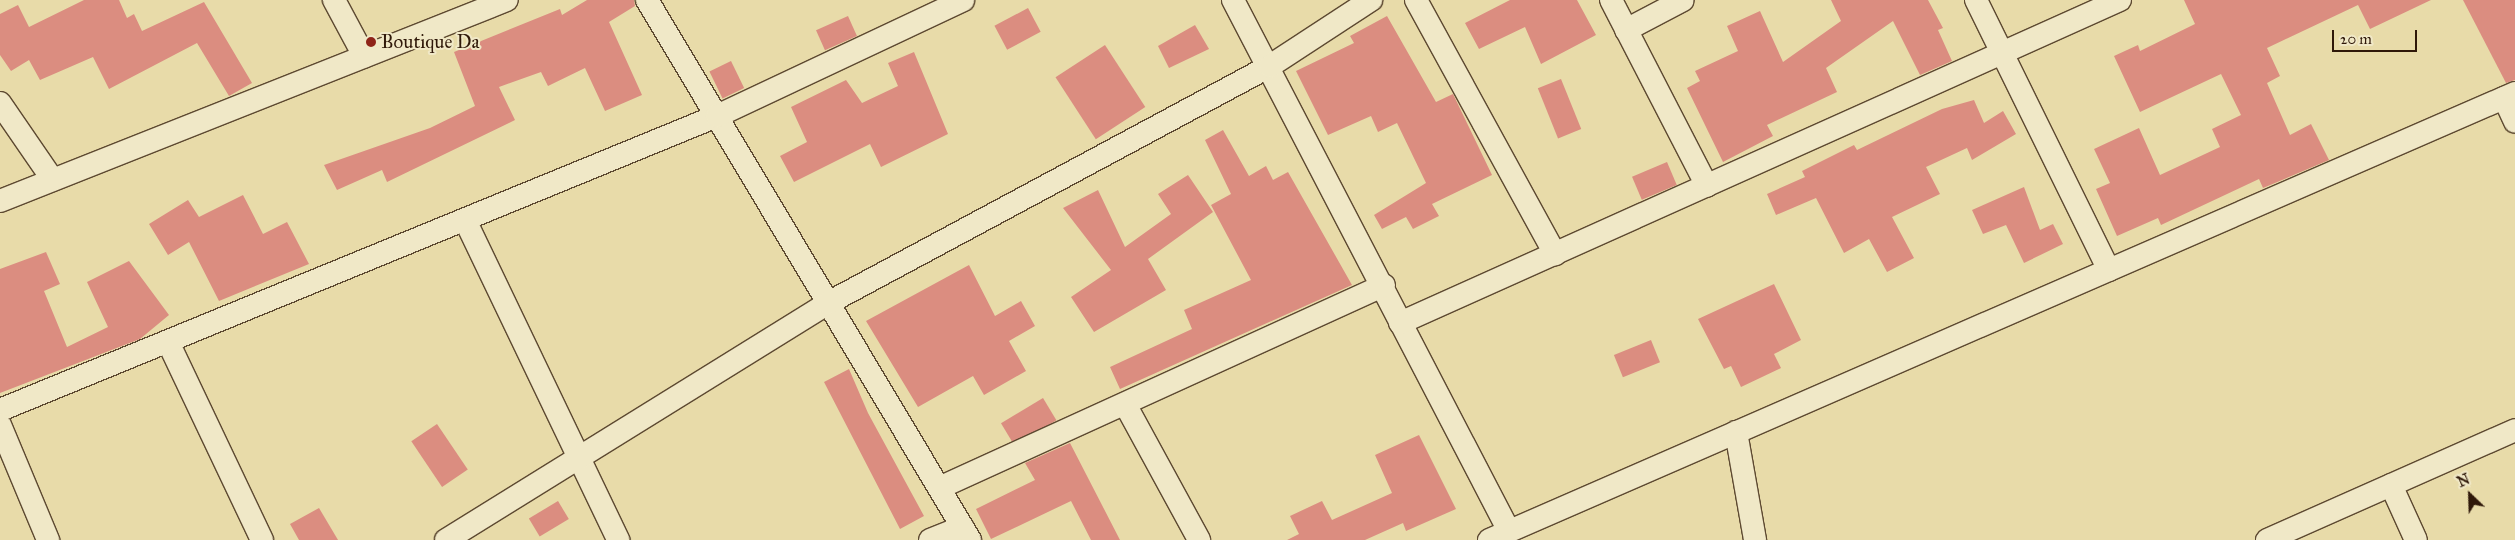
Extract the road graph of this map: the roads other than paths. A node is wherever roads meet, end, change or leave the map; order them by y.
1 (334, 0) edge
2 (507, 0) edge
3 (647, 0) edge
4 (963, 0) edge
5 (1233, 0) edge
6 (1371, 0) edge
7 (1416, 0) edge
8 (1611, 0) edge
9 (1683, 0) edge
10 (1976, 0) edge
11 (2120, 0) edge
12 (925, 8) edge
13 (1626, 30) junction
14 (2002, 53) junction
15 (364, 56) junction
16 (1270, 66) junction
17 (2510, 96) edge
18 (0, 103) edge
19 (717, 116) junction
20 (2515, 122) edge
21 (53, 180) junction
22 (1707, 186) junction
23 (0, 202) edge
24 (465, 220) junction
25 (1556, 254) junction
26 (2109, 270) junction
27 (1384, 285) junction
28 (828, 303) junction
29 (1400, 323) junction
30 (168, 342) junction
31 (1125, 404) junction
32 (0, 410) edge
33 (0, 425) edge
34 (2515, 430) edge
35 (1736, 432) junction
36 (576, 458) junction
37 (2391, 485) junction
38 (939, 488) junction
39 (966, 533) edge
40 (1499, 536) edge
41 (48, 540) edge
42 (262, 540) edge
43 (446, 540) edge
44 (618, 540) edge
45 (930, 540) edge
46 (1199, 540) edge
47 (1755, 540) edge
48 (2267, 540) edge
49 (2416, 540) edge

1 - 15 street
2 - 15 street
3 - 19 street
4 - 12 street
5 - 16 street
6 - 16 street
7 - 25 street
8 - 13 street
9 - 13 street
10 - 14 street
11 - 14 street
12 - 19 street
13 - 22 street
14 - 22 street
14 - 26 street
15 - 21 street
16 - 27 street
16 - 28 street
17 - 20 street
17 - 26 street
18 - 21 street
19 - 24 street
19 - 28 street
21 - 23 street
22 - 25 street
24 - 30 street
24 - 36 street
25 - 29 street
26 - 35 street
27 - 29 street
27 - 31 street
28 - 36 street
28 - 38 street
29 - 40 street
30 - 32 street
30 - 42 street
31 - 38 street
31 - 46 street
33 - 41 street
34 - 37 street
35 - 40 street
35 - 47 street
36 - 43 street
36 - 44 street
37 - 48 street
37 - 49 street
38 - 39 street
39 - 45 street

